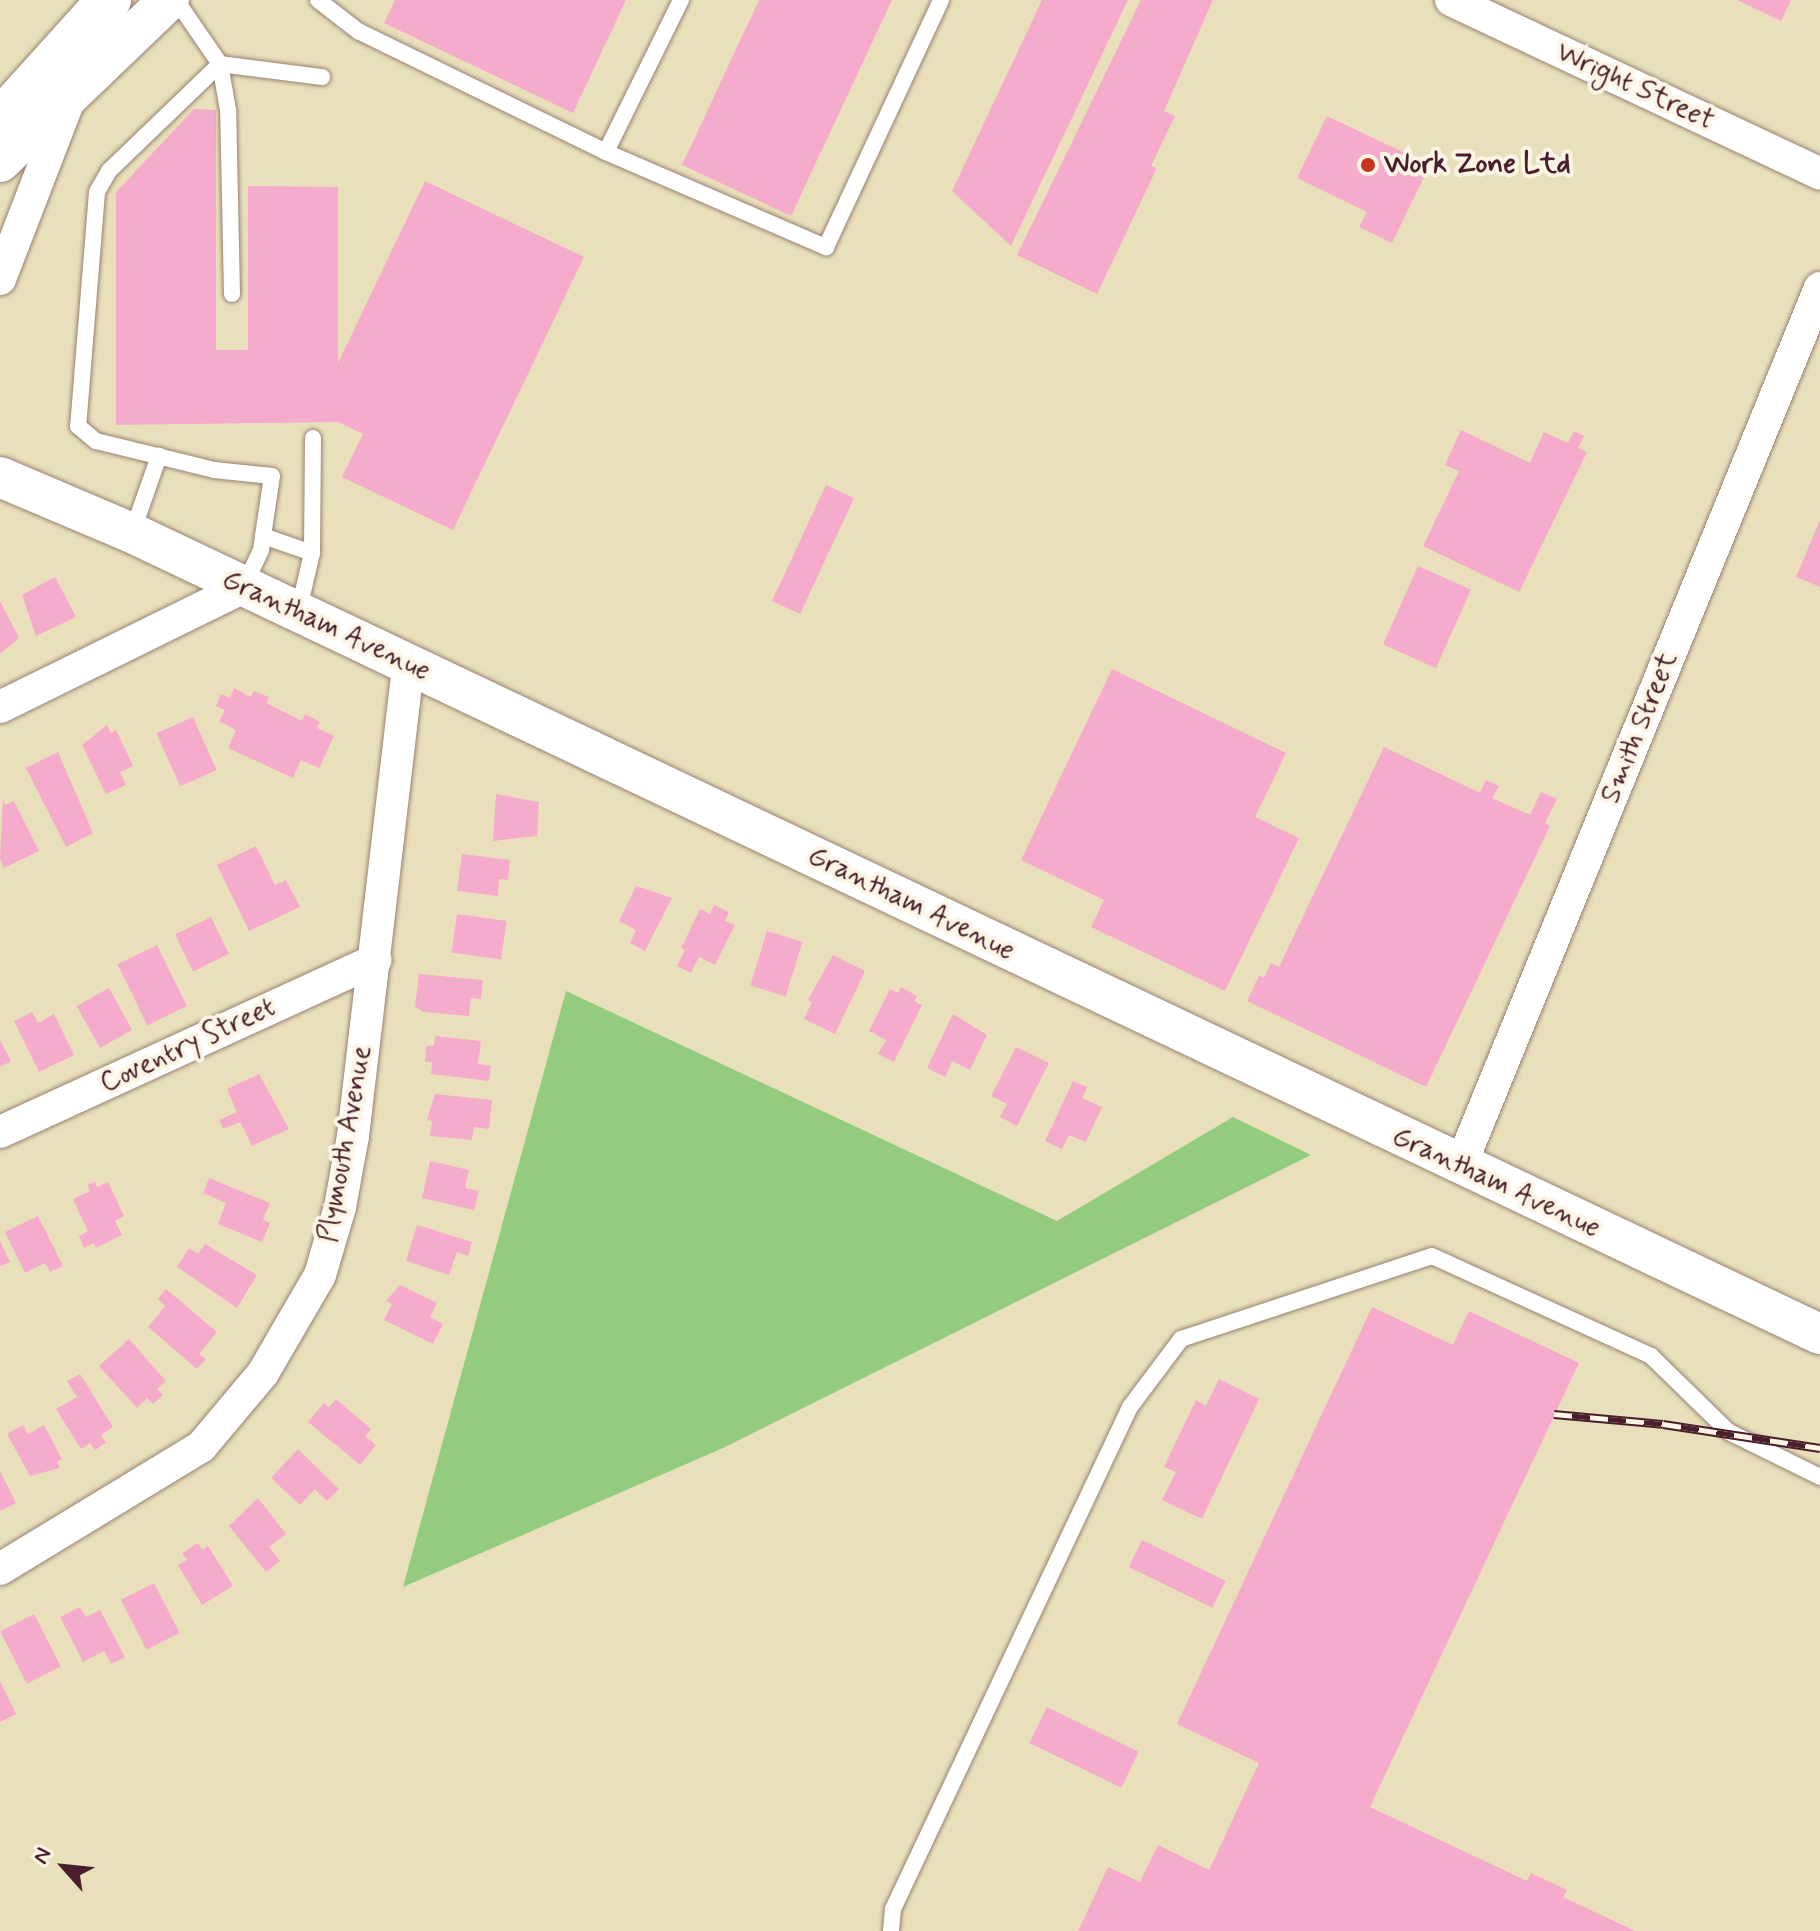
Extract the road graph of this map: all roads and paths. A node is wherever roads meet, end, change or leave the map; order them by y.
1 (109, 0) edge
2 (169, 0) edge
3 (176, 0) edge
4 (318, 0) edge
5 (681, 0) edge
6 (941, 0) edge
7 (1451, 0) edge
8 (220, 64) junction
9 (322, 77) dead end
10 (71, 95) junction
11 (0, 121) edge
12 (606, 152) junction
13 (0, 162) edge
14 (1820, 174) edge
15 (0, 279) edge
16 (1820, 288) edge
17 (232, 294) dead end
18 (313, 438) dead end
19 (159, 456) junction
20 (0, 477) edge
21 (132, 533) junction
22 (263, 536) junction
23 (312, 553) junction
24 (244, 587) junction
25 (298, 613) junction
26 (408, 665) junction
27 (0, 707) edge
28 (376, 960) junction
29 (0, 1132) edge
30 (1460, 1167) junction
31 (1820, 1334) edge
32 (1820, 1477) edge
33 (0, 1569) edge
34 (891, 1931) edge

1 - 11 highway
2 - 10 street
3 - 8 lane
4 - 12 lane
5 - 12 lane
6 - 12 lane
7 - 14 street, Wright Street
8 - 9 lane
8 - 17 lane
8 - 19 lane
10 - 13 street
10 - 15 street
16 - 30 street, Smith Street
18 - 23 lane
19 - 21 lane
19 - 22 lane
20 - 21 street, Grantham Avenue
21 - 24 street, Grantham Avenue
22 - 23 lane
22 - 24 lane
23 - 25 lane
24 - 25 street, Grantham Avenue
24 - 27 street
25 - 26 street, Grantham Avenue
26 - 28 street, Plymouth Avenue
26 - 30 street, Grantham Avenue
28 - 29 street, Coventry Street
28 - 33 street, Plymouth Avenue
30 - 31 street, Grantham Avenue
32 - 34 lane

